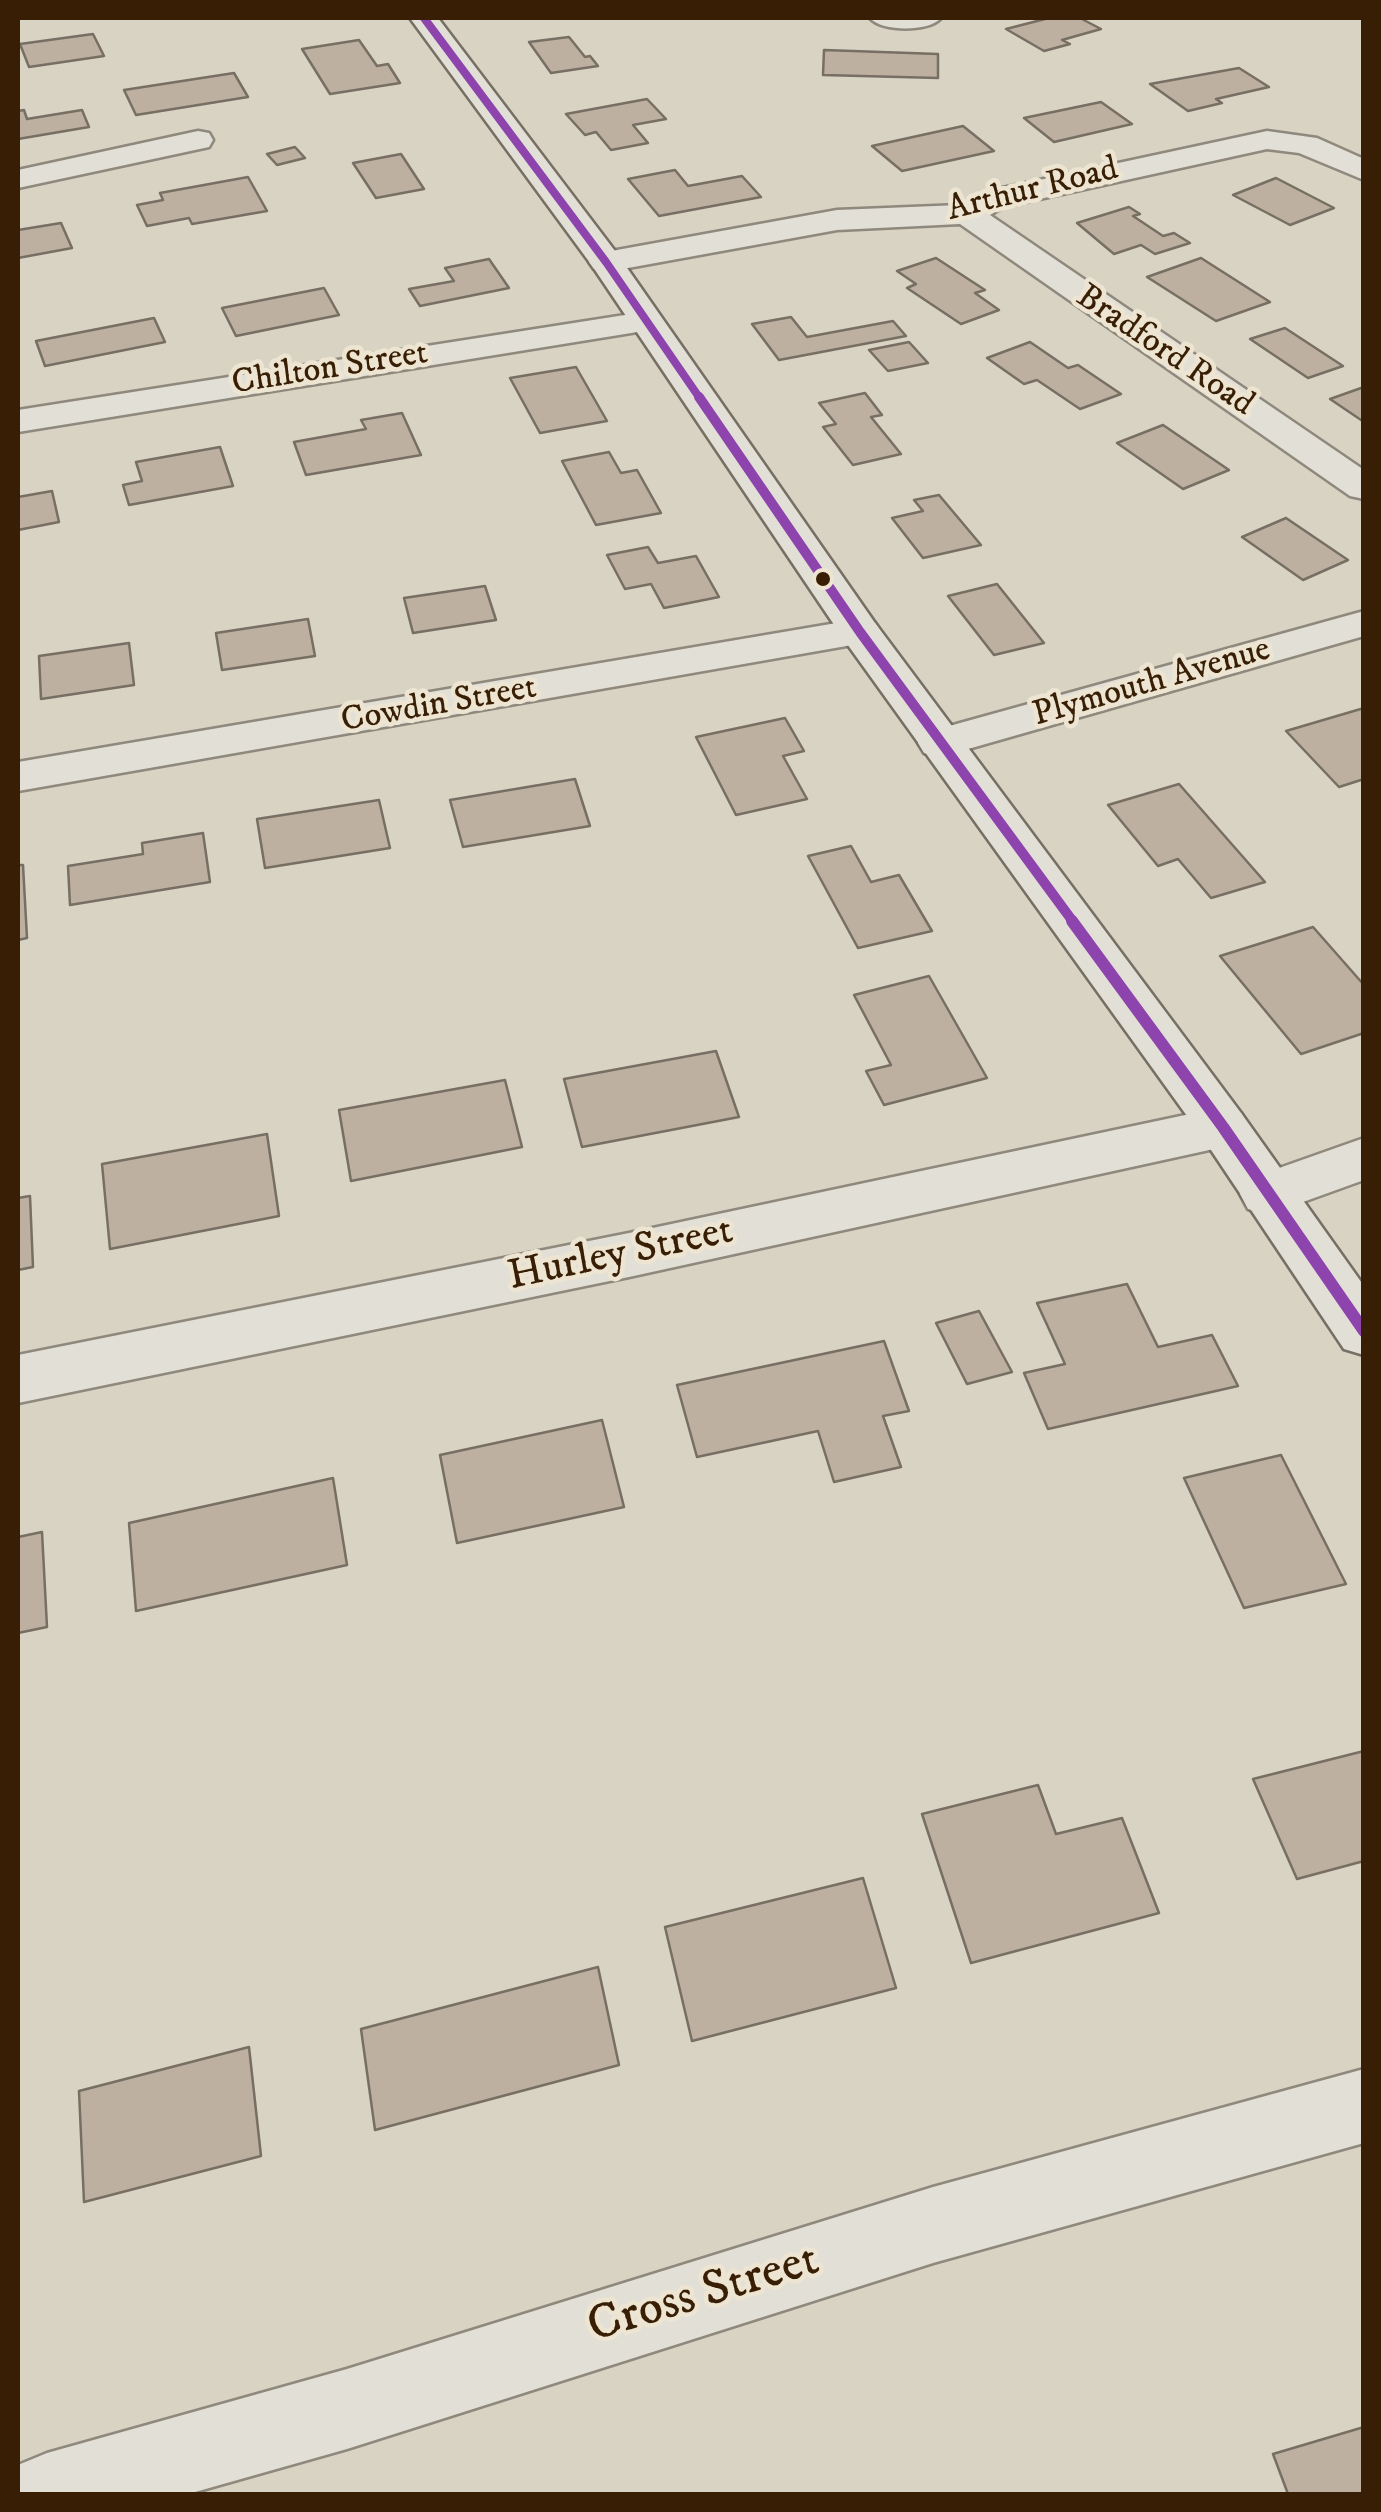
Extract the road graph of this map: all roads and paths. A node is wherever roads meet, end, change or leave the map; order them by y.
1 (424, 18) edge
2 (884, 18) edge
3 (927, 18) edge
4 (198, 140) dead end
5 (1364, 172) edge
6 (18, 179) edge
7 (967, 214) junction
8 (606, 262) junction
9 (644, 322) junction
10 (18, 421) edge
11 (1364, 488) edge
12 (1364, 623) edge
13 (860, 632) junction
14 (940, 743) junction
15 (18, 778) edge
16 (1223, 1128) junction
17 (1364, 1158) edge
18 (1267, 1194) junction
19 (1364, 1332) edge
20 (18, 1379) edge
21 (1364, 2106) edge
22 (47, 2494) edge

1 - 8 street
2 - 3 street
4 - 6 street
5 - 7 street, Arthur Road
7 - 8 street, Arthur Road
7 - 11 street, Bradford Road
8 - 9 street
9 - 10 street, Chilton Street
9 - 13 street
12 - 14 street, Plymouth Avenue
13 - 14 street
13 - 15 street, Cowdin Street
14 - 16 street
16 - 18 street
16 - 20 street, Hurley Street
17 - 18 street
18 - 19 street
21 - 22 street, Cross Street

